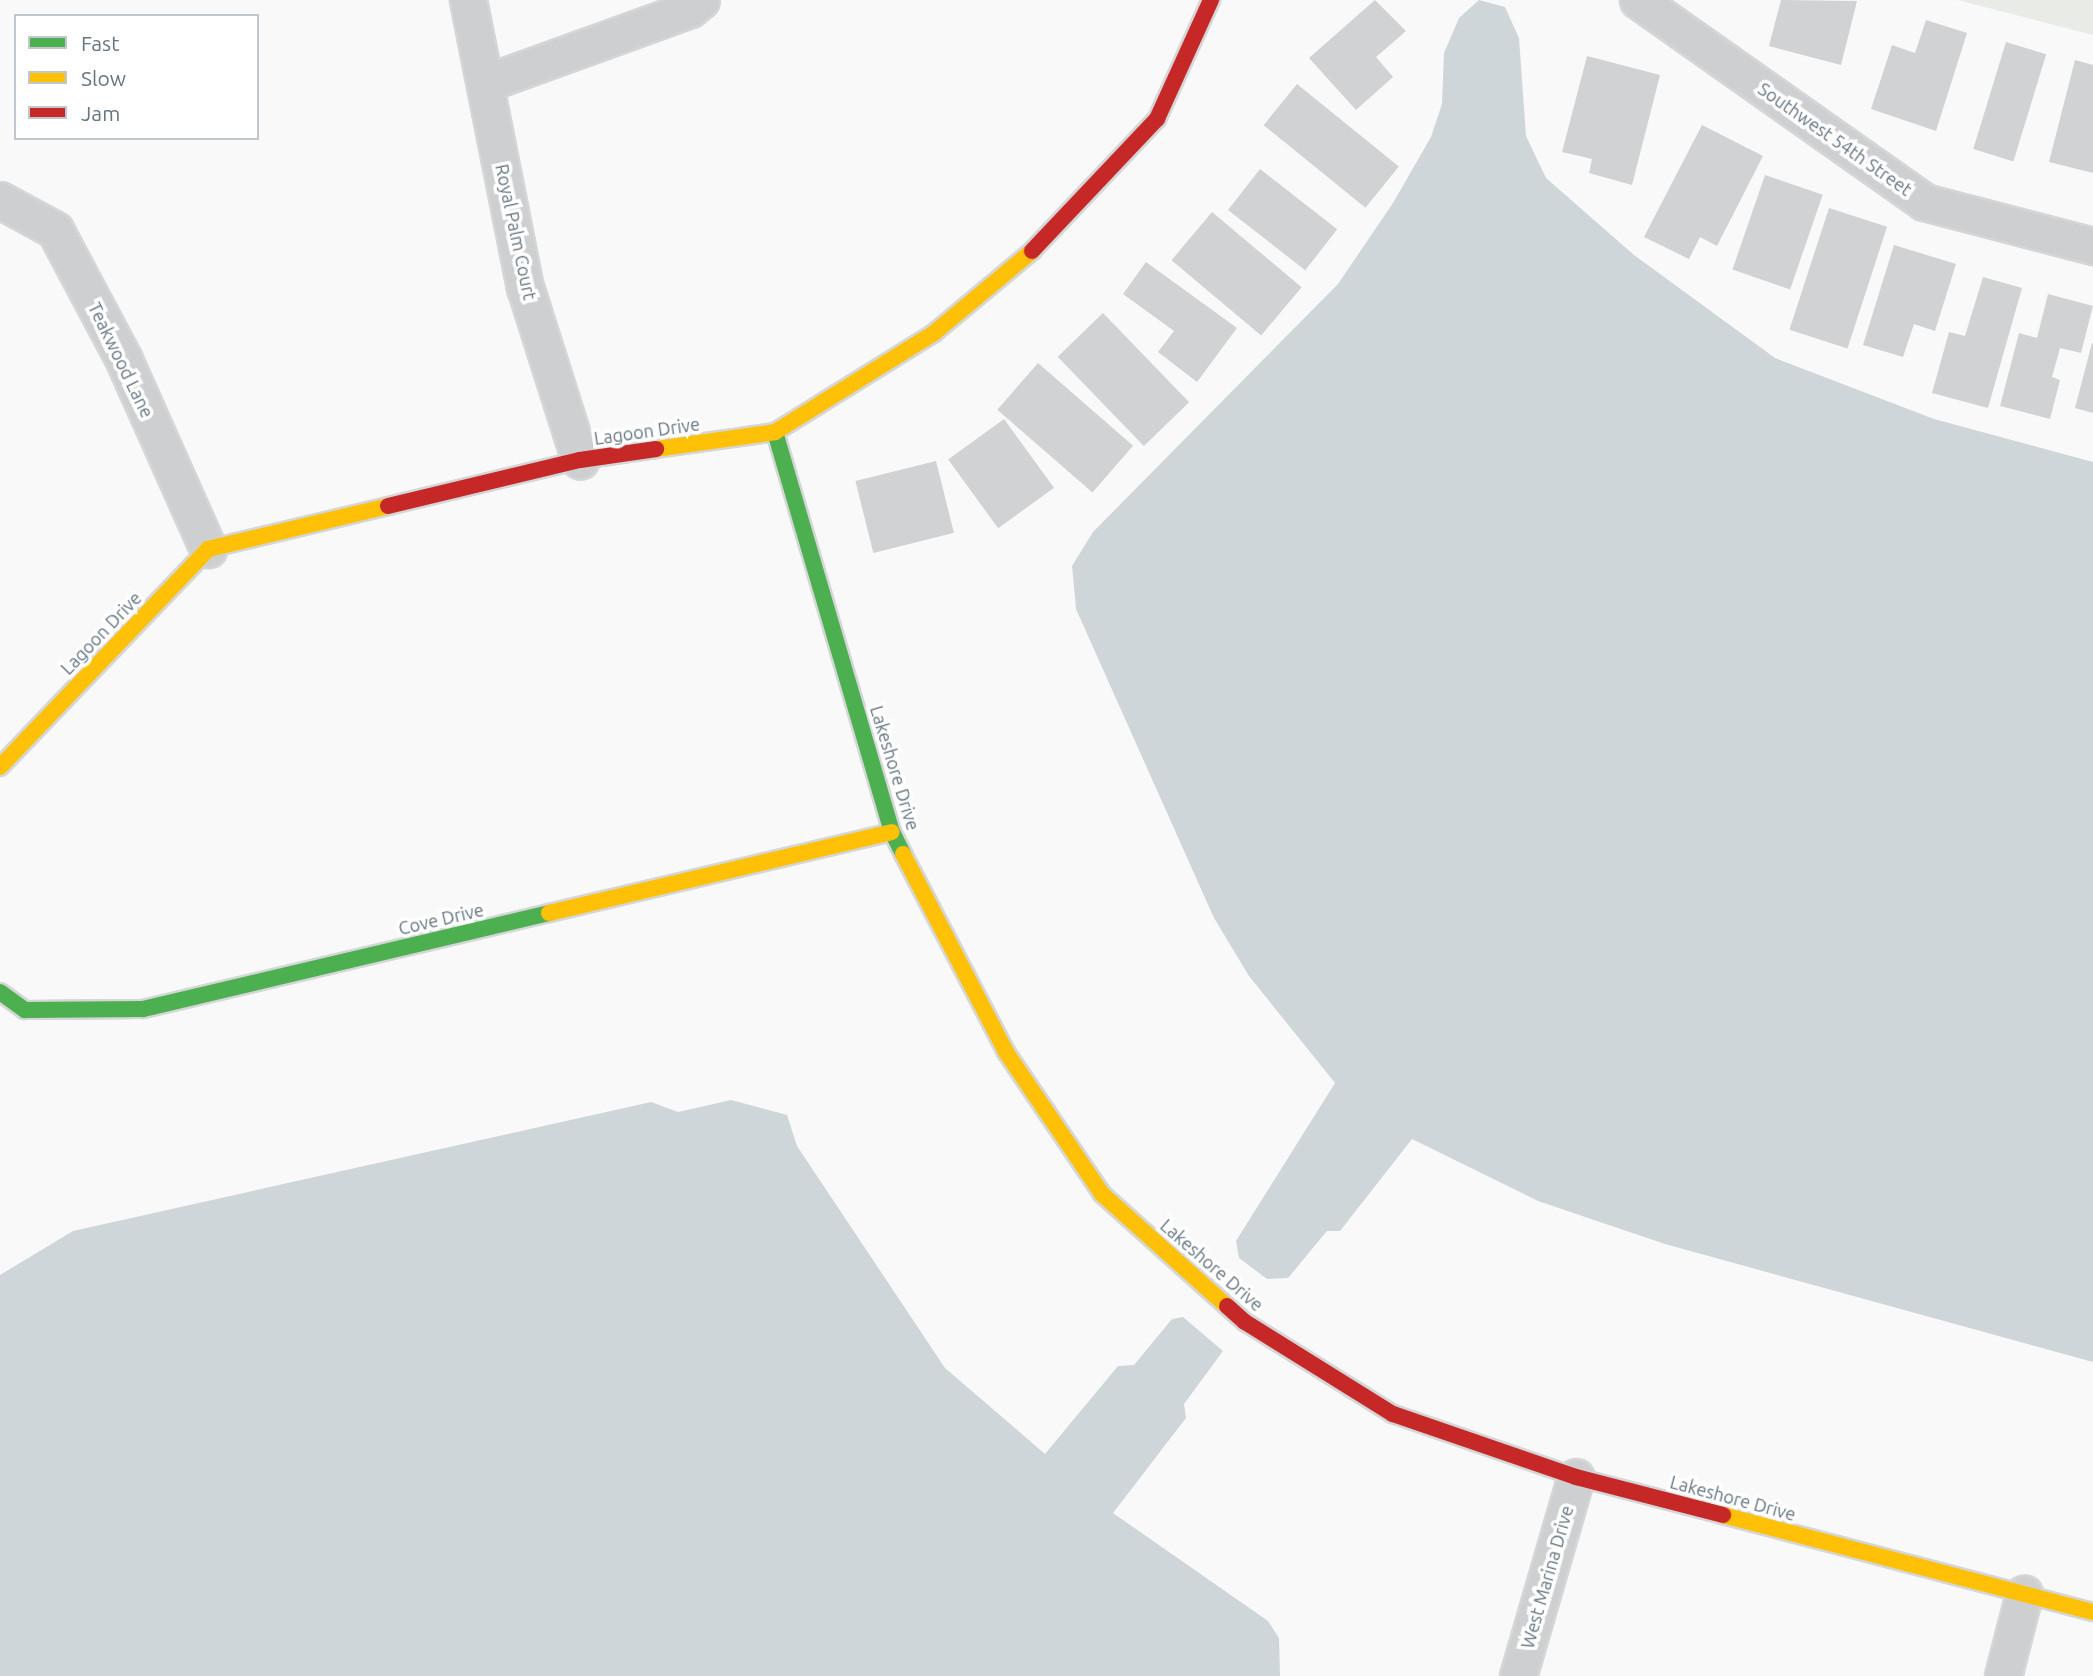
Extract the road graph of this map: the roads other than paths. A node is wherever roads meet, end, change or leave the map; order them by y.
1 (468, 0) edge
2 (701, 0) edge
3 (1211, 0) edge
4 (1638, 0) edge
5 (486, 83) junction
6 (0, 200) edge
7 (2093, 246) edge
8 (775, 432) junction
9 (580, 460) junction
10 (208, 549) junction
11 (0, 767) edge
12 (892, 832) junction
13 (0, 992) edge
14 (1576, 1477) junction
15 (2024, 1594) junction
16 (2093, 1612) edge
17 (1518, 1676) edge
18 (2003, 1676) edge

1 - 5 street, Royal Palm Court
2 - 5 street
3 - 8 street, Lagoon Drive
4 - 7 street, Southwest 54th Street
5 - 9 street, Royal Palm Court
6 - 10 street, Teakwood Lane
8 - 9 street, Lagoon Drive
8 - 12 street, Lakeshore Drive
9 - 10 street, Lagoon Drive
10 - 11 street, Lagoon Drive
12 - 13 street, Cove Drive
12 - 14 street, Lakeshore Drive
14 - 15 street, Lakeshore Drive
14 - 17 street, West Marina Drive
15 - 16 street, Lakeshore Drive
15 - 18 street

